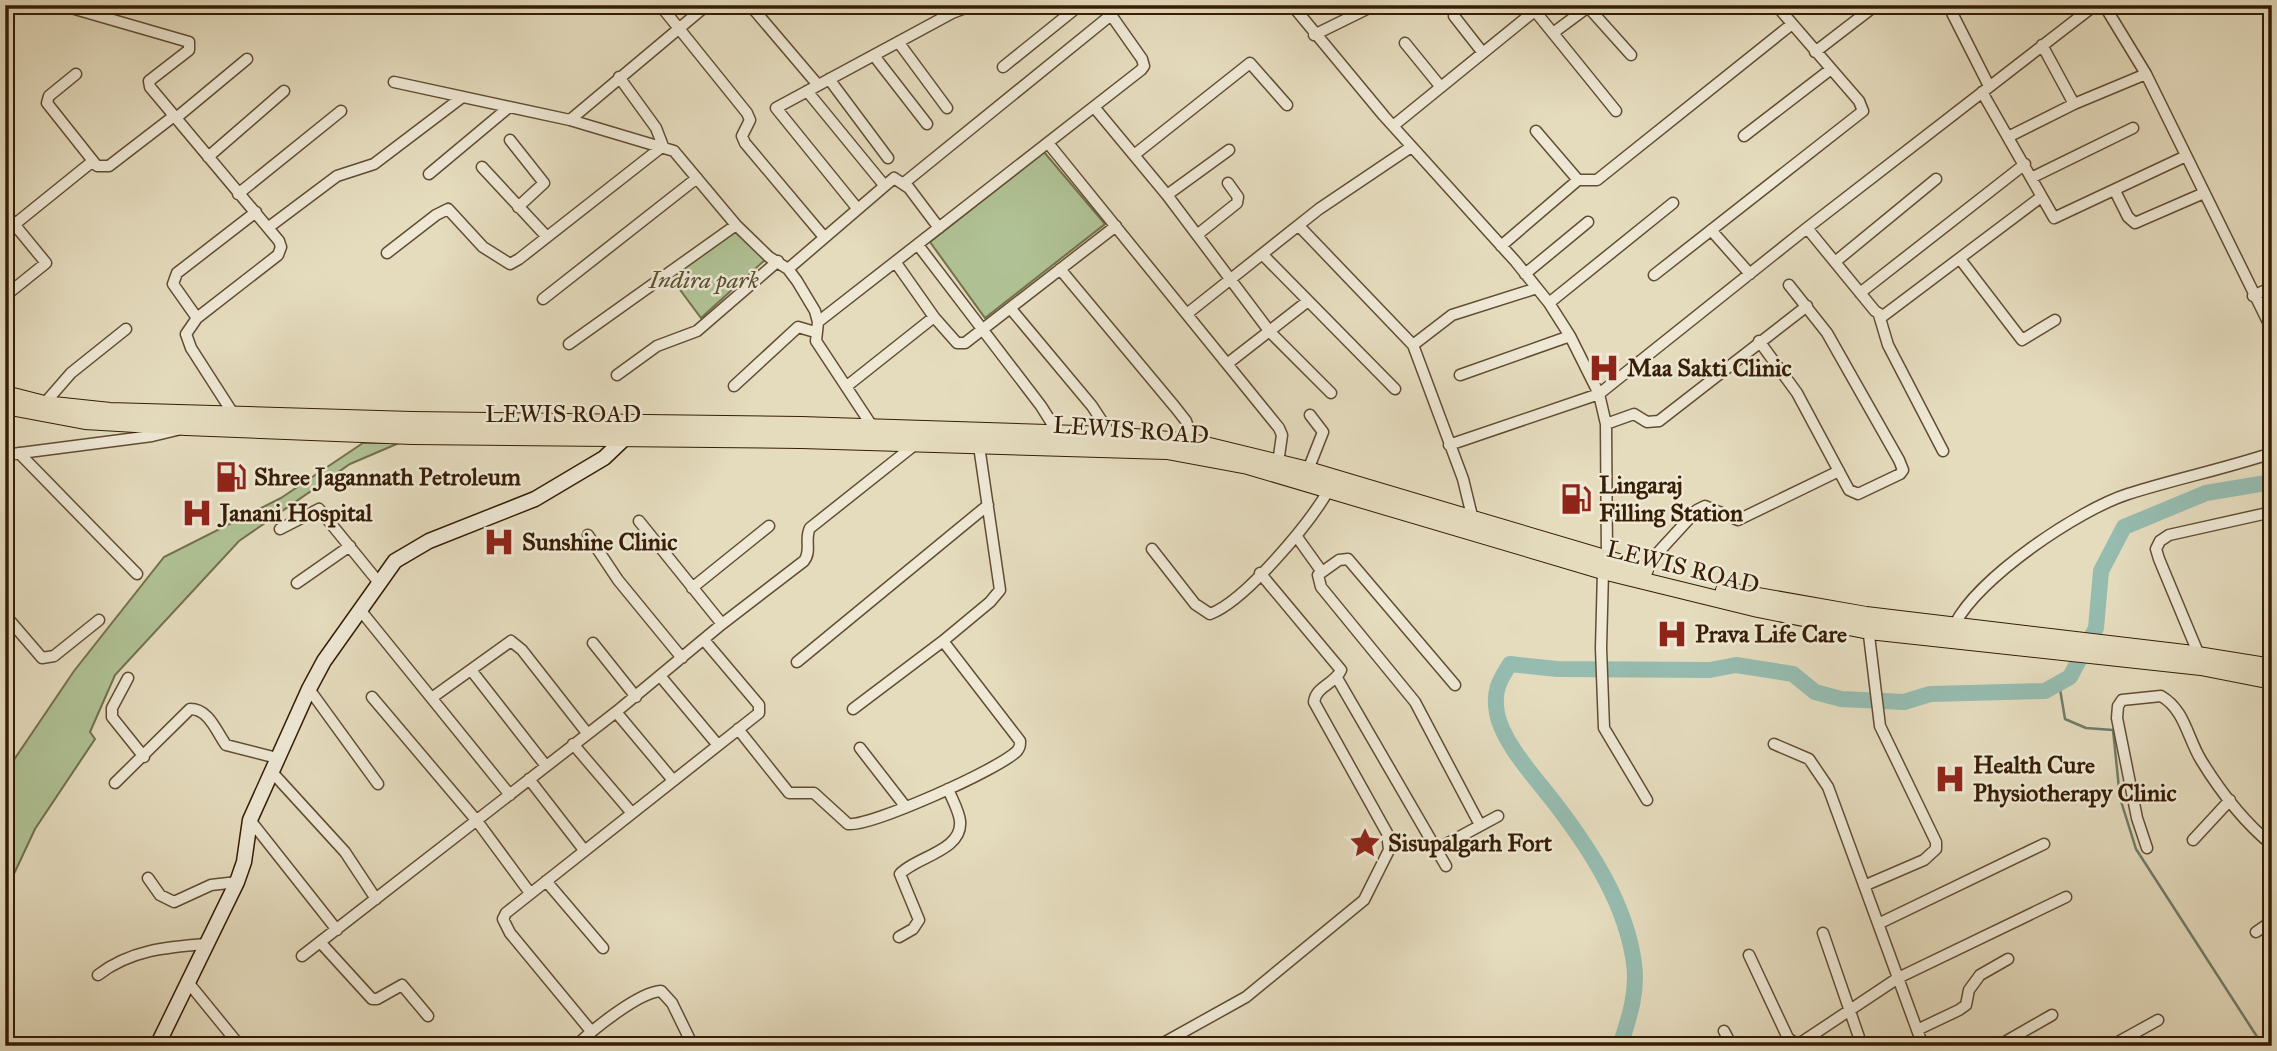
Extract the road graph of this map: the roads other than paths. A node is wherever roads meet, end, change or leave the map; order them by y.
1 (61, 5) edge
2 (660, 5) edge
3 (706, 5) edge
4 (750, 5) edge
5 (973, 5) edge
6 (1080, 5) edge
7 (1104, 5) edge
8 (1292, 5) edge
9 (1375, 5) edge
10 (1776, 5) edge
11 (1877, 5) edge
12 (1948, 5) edge
13 (2095, 5) edge
14 (2104, 5) edge
15 (1539, 8) edge
16 (949, 9) edge
17 (1111, 15) junction
18 (1454, 16) dead end
19 (1792, 24) junction
20 (678, 28) junction
21 (1553, 33) junction
22 (1314, 34) junction
23 (899, 43) junction
24 (1405, 43) dead end
25 (2042, 45) junction
26 (1815, 52) junction
27 (1483, 53) junction
28 (1632, 55) dead end
29 (875, 57) junction
30 (247, 59) dead end
31 (1003, 67) dead end
32 (1831, 69) junction
33 (2146, 74) junction
34 (76, 75) dead end
35 (619, 77) junction
36 (829, 79) junction
37 (394, 82) dead end
38 (818, 85) junction
39 (1440, 86) junction
40 (1985, 89) junction
41 (284, 91) dead end
42 (807, 91) junction
43 (461, 98) junction
44 (2074, 104) junction
45 (1287, 105) dead end
46 (1094, 107) junction
47 (508, 108) junction
48 (947, 108) dead end
49 (341, 111) dead end
50 (1616, 111) dead end
51 (175, 117) junction
52 (570, 120) junction
53 (927, 124) dead end
54 (1393, 125) junction
55 (2133, 128) dead end
56 (1536, 131) dead end
57 (1744, 136) dead end
58 (2008, 137) junction
59 (510, 140) dead end
60 (1048, 143) junction
61 (663, 146) junction
62 (1411, 146) junction
63 (1229, 150) dead end
64 (1134, 155) junction
65 (2186, 156) junction
66 (208, 157) junction
67 (888, 158) dead end
68 (93, 161) junction
69 (2025, 164) junction
70 (482, 167) dead end
71 (429, 174) dead end
72 (2033, 177) junction
73 (697, 178) junction
74 (1936, 179) dead end
75 (1578, 180) junction
76 (904, 183) junction
77 (1228, 183) dead end
78 (884, 185) junction
79 (2115, 191) junction
80 (2204, 193) junction
81 (238, 194) junction
82 (1167, 195) junction
83 (2041, 197) junction
84 (1674, 203) dead end
85 (518, 207) junction
86 (857, 208) junction
87 (256, 212) junction
88 (5, 213) edge
89 (1588, 222) dead end
90 (15, 224) junction
91 (736, 225) junction
92 (1116, 226) junction
93 (1299, 226) junction
94 (270, 228) junction
95 (1807, 228) junction
96 (939, 229) junction
97 (1712, 230) junction
98 (1197, 235) junction
99 (547, 237) junction
100 (824, 237) junction
101 (918, 245) junction
102 (1501, 246) junction
103 (387, 253) dead end
104 (1263, 255) junction
105 (1959, 259) junction
106 (778, 261) junction
107 (1835, 262) junction
108 (896, 263) junction
109 (788, 269) junction
110 (1060, 269) junction
111 (1525, 274) junction
112 (1750, 274) junction
113 (1654, 275) dead end
114 (1232, 279) junction
115 (1789, 285) dead end
116 (2272, 287) edge
117 (1536, 288) junction
118 (1860, 293) junction
119 (5, 296) edge
120 (2253, 296) junction
121 (543, 299) dead end
122 (1308, 301) junction
123 (1549, 303) junction
124 (1807, 306) junction
125 (1011, 309) junction
126 (1188, 313) junction
127 (1879, 315) junction
128 (934, 317) junction
129 (197, 318) junction
130 (2055, 320) dead end
131 (817, 327) junction
132 (126, 328) dead end
133 (2272, 330) edge
134 (981, 331) junction
135 (1270, 332) junction
136 (1570, 336) junction
137 (1759, 341) junction
138 (569, 344) dead end
139 (1413, 345) junction
140 (1227, 364) junction
141 (617, 375) dead end
142 (1460, 375) dead end
143 (734, 386) dead end
144 (847, 386) junction
145 (1395, 389) dead end
146 (1331, 393) dead end
147 (5, 394) edge
148 (1599, 394) junction
149 (44, 404) junction
150 (5, 406) edge
151 (234, 415) junction
152 (1310, 415) dead end
153 (1606, 424) junction
154 (362, 426) junction
155 (186, 427) junction
156 (565, 429) junction
157 (874, 429) junction
158 (801, 432) junction
159 (1058, 433) junction
160 (1111, 435) junction
161 (625, 438) junction
162 (1193, 442) junction
163 (917, 443) junction
164 (1450, 445) junction
165 (979, 446) junction
166 (1943, 452) dead end
167 (19, 453) junction
168 (2272, 453) edge
169 (5, 455) edge
170 (1278, 463) junction
171 (1308, 470) junction
172 (1839, 471) junction
173 (1328, 491) junction
174 (988, 505) junction
175 (2272, 512) edge
176 (1473, 520) junction
177 (639, 521) dead end
178 (769, 526) dead end
179 (280, 529) dead end
180 (588, 535) dead end
181 (1297, 537) junction
182 (1530, 544) junction
183 (350, 546) junction
184 (1152, 549) dead end
185 (1605, 566) junction
186 (1642, 570) junction
187 (1322, 572) junction
188 (1261, 573) junction
189 (137, 574) dead end
190 (297, 583) dead end
191 (380, 584) junction
192 (692, 587) junction
193 (361, 611) junction
194 (5, 615) edge
195 (99, 620) dead end
196 (1867, 623) junction
197 (722, 624) junction
198 (1963, 630) junction
199 (704, 640) junction
200 (943, 641) junction
201 (593, 643) dead end
202 (682, 658) junction
203 (2189, 658) junction
204 (797, 662) dead end
205 (2272, 667) edge
206 (471, 670) junction
207 (661, 677) junction
208 (128, 678) dead end
209 (1337, 678) junction
210 (2272, 681) edge
211 (1455, 685) dead end
212 (309, 689) junction
213 (372, 697) dead end
214 (433, 697) junction
215 (636, 697) junction
216 (853, 709) dead end
217 (617, 712) junction
218 (738, 729) junction
219 (587, 733) junction
220 (573, 744) junction
221 (717, 744) junction
222 (1774, 744) dead end
223 (860, 748) dead end
224 (144, 757) junction
225 (274, 764) junction
226 (546, 766) junction
227 (529, 779) junction
228 (673, 779) junction
229 (115, 783) dead end
230 (378, 784) dead end
231 (948, 789) junction
232 (510, 794) junction
233 (1647, 800) dead end
234 (2230, 800) junction
235 (905, 806) junction
236 (631, 812) junction
237 (1498, 816) dead end
238 (250, 820) junction
239 (477, 821) junction
240 (1480, 825) junction
241 (2193, 840) dead end
242 (2044, 844) dead end
243 (2272, 845) edge
244 (2147, 848) dead end
245 (1437, 849) junction
246 (584, 850) junction
247 (1446, 866) dead end
248 (148, 878) dead end
249 (546, 881) junction
250 (237, 883) junction
251 (1866, 885) junction
252 (530, 893) junction
253 (2066, 897) dead end
254 (376, 900) junction
255 (2272, 921) edge
256 (1880, 923) junction
257 (337, 930) junction
258 (2256, 932) dead end
259 (1823, 933) dead end
260 (899, 937) dead end
261 (320, 942) junction
262 (206, 944) junction
263 (603, 947) dead end
264 (1749, 955) dead end
265 (302, 956) dead end
266 (2008, 959) dead end
267 (98, 975) dead end
268 (1898, 978) junction
269 (187, 981) junction
270 (1848, 1012) junction
271 (2052, 1015) dead end
272 (428, 1016) dead end
273 (2158, 1020) dead end
274 (1917, 1030) junction
275 (591, 1031) junction
276 (1724, 1031) dead end
277 (1819, 1033) junction
278 (158, 1046) edge
279 (240, 1046) edge
280 (576, 1046) edge
281 (693, 1046) edge
282 (1158, 1046) edge
283 (1732, 1046) edge
284 (1824, 1046) edge
285 (1862, 1046) edge
286 (1923, 1046) edge
287 (1998, 1046) edge
288 (2111, 1046) edge

1 - 51 street
2 - 20 street
3 - 20 street
4 - 38 street
5 - 16 street
6 - 31 street
7 - 17 street
8 - 22 street
9 - 22 street
10 - 19 street
11 - 26 street
12 - 40 street
13 - 25 street
14 - 33 street
15 - 21 street
15 - 27 street
16 - 23 street
17 - 46 street
17 - 76 street
18 - 27 street
19 - 26 street
19 - 75 street
20 - 35 street
20 - 100 street
21 - 28 street
21 - 50 street
22 - 54 street
23 - 29 street
23 - 48 street
24 - 39 street
25 - 40 street
25 - 44 street
26 - 32 street
27 - 39 street
29 - 36 street
29 - 53 street
30 - 51 street
32 - 57 street
32 - 97 street
33 - 44 street
33 - 65 street
34 - 68 street
35 - 52 street
35 - 61 street
36 - 38 street
36 - 67 street
37 - 43 street
38 - 42 street
39 - 54 street
40 - 58 street
40 - 95 street
41 - 66 street
42 - 78 street
42 - 86 street
43 - 47 street
43 - 94 street
44 - 58 street
45 - 64 street
46 - 60 street
46 - 64 street
47 - 52 street
47 - 71 street
49 - 81 street
51 - 66 street
51 - 68 street
52 - 61 street
54 - 62 street
55 - 72 street
56 - 75 street
58 - 69 street
59 - 85 street
60 - 92 street
60 - 96 street
61 - 73 street
61 - 99 street
62 - 93 street
62 - 102 street
63 - 82 street
64 - 82 street
65 - 79 street
65 - 80 street
66 - 81 street
68 - 90 street
69 - 72 street
69 - 118 street
70 - 85 street
72 - 83 street
73 - 91 street
73 - 121 street
74 - 107 street
75 - 102 street
76 - 78 street
76 - 96 street
77 - 98 street
78 - 86 street
79 - 80 street
79 - 83 street
80 - 120 street
81 - 87 street
82 - 98 street
83 - 105 street
84 - 123 street
85 - 99 street
86 - 100 street
87 - 94 street
87 - 129 street
88 - 90 street
89 - 111 street
90 - 119 street
91 - 106 street
91 - 138 street
92 - 110 street
92 - 126 street
93 - 104 street
93 - 139 street
94 - 129 street
95 - 107 street
95 - 112 street
96 - 101 street
97 - 112 street
97 - 113 street
98 - 114 street
99 - 103 street
100 - 109 street
101 - 108 street
101 - 134 street
102 - 111 street
104 - 114 street
104 - 122 street
105 - 127 street
105 - 130 street
106 - 109 street
106 - 141 street
107 - 118 street
108 - 128 street
108 - 131 street
109 - 131 street
110 - 125 street
110 - 162 street
111 - 117 street
112 - 148 street
114 - 126 street
114 - 135 street
115 - 124 street
116 - 120 street
117 - 123 street
117 - 139 street
118 - 127 street
120 - 133 street
122 - 135 street
122 - 145 street
123 - 136 street
124 - 137 street
124 - 172 street
125 - 134 street
125 - 160 street
126 - 140 street
127 - 166 street
128 - 134 street
128 - 144 street
129 - 151 street
131 - 143 street
131 - 144 street
132 - 149 street
134 - 159 street
135 - 140 street
135 - 146 street
136 - 142 street
136 - 148 street
137 - 153 street
137 - 172 street
139 - 164 street
140 - 170 street
144 - 157 street
147 - 149 main road, LEWIS ROAD
148 - 153 street
148 - 164 street
149 - 151 main road, LEWIS ROAD
150 - 155 main road, LEWIS ROAD
151 - 154 main road, LEWIS ROAD
152 - 171 street
153 - 185 street
154 - 155 main road, LEWIS ROAD
154 - 156 main road, LEWIS ROAD
155 - 167 street
156 - 158 main road, LEWIS ROAD
156 - 161 main road, LEWIS ROAD
157 - 158 main road, LEWIS ROAD
157 - 159 main road, LEWIS ROAD
158 - 161 main road, LEWIS ROAD
158 - 163 main road, LEWIS ROAD
159 - 160 main road, LEWIS ROAD
160 - 162 main road, LEWIS ROAD
161 - 191 street
162 - 170 main road, LEWIS ROAD
163 - 165 main road, LEWIS ROAD
163 - 197 street
164 - 176 street
165 - 173 main road, LEWIS ROAD
165 - 174 street
167 - 169 street
167 - 189 street
168 - 198 street
170 - 171 main road, LEWIS ROAD
171 - 176 main road, LEWIS ROAD
172 - 186 street
173 - 181 street
173 - 182 main road, LEWIS ROAD
174 - 200 street
174 - 204 street
175 - 203 street
176 - 182 main road, LEWIS ROAD
177 - 192 street
178 - 192 street
179 - 183 street
180 - 202 street
181 - 187 street
181 - 188 street
182 - 185 main road, LEWIS ROAD
183 - 190 street
183 - 191 street
184 - 188 street
185 - 186 main road, LEWIS ROAD
185 - 196 main road, LEWIS ROAD
185 - 233 street
186 - 196 main road, LEWIS ROAD
187 - 211 street
187 - 240 street
188 - 209 street
191 - 193 street
192 - 197 street
193 - 212 street
193 - 214 street
194 - 195 street
196 - 198 main road, LEWIS ROAD
196 - 251 street
197 - 199 street
198 - 203 main road, LEWIS ROAD
199 - 202 street
199 - 218 street
200 - 216 street
200 - 231 street
201 - 215 street
202 - 207 street
203 - 205 main road, LEWIS ROAD
203 - 210 main road, LEWIS ROAD
206 - 214 street
206 - 219 street
206 - 226 street
207 - 215 street
207 - 221 street
208 - 224 street
209 - 245 street
209 - 282 street
212 - 225 street
212 - 230 street
213 - 239 street
214 - 232 street
215 - 217 street
217 - 219 street
217 - 228 street
218 - 221 street
218 - 235 street
219 - 220 street
220 - 226 street
220 - 236 street
221 - 228 street
222 - 251 street
223 - 235 street
224 - 225 street
224 - 229 street
225 - 238 street
225 - 254 street
226 - 227 street
227 - 232 street
227 - 246 street
228 - 236 street
231 - 235 street
231 - 260 street
232 - 239 street
234 - 241 street
234 - 243 street
234 - 244 street
236 - 246 street
237 - 240 street
238 - 250 street
238 - 257 street
239 - 252 street
239 - 254 street
240 - 245 street
242 - 256 street
245 - 247 street
246 - 249 street
248 - 250 street
249 - 252 street
249 - 263 street
250 - 262 street
251 - 256 street
252 - 275 street
253 - 268 street
254 - 257 street
255 - 258 street
256 - 268 street
257 - 261 street
259 - 270 street
261 - 265 street
261 - 272 street
262 - 267 street
262 - 269 street
264 - 277 street
266 - 274 street
268 - 270 street
268 - 274 street
269 - 278 street
269 - 279 street
270 - 277 street
270 - 285 street
271 - 287 street
273 - 288 street
274 - 286 street
275 - 280 street
275 - 281 street
276 - 283 street
277 - 284 street

